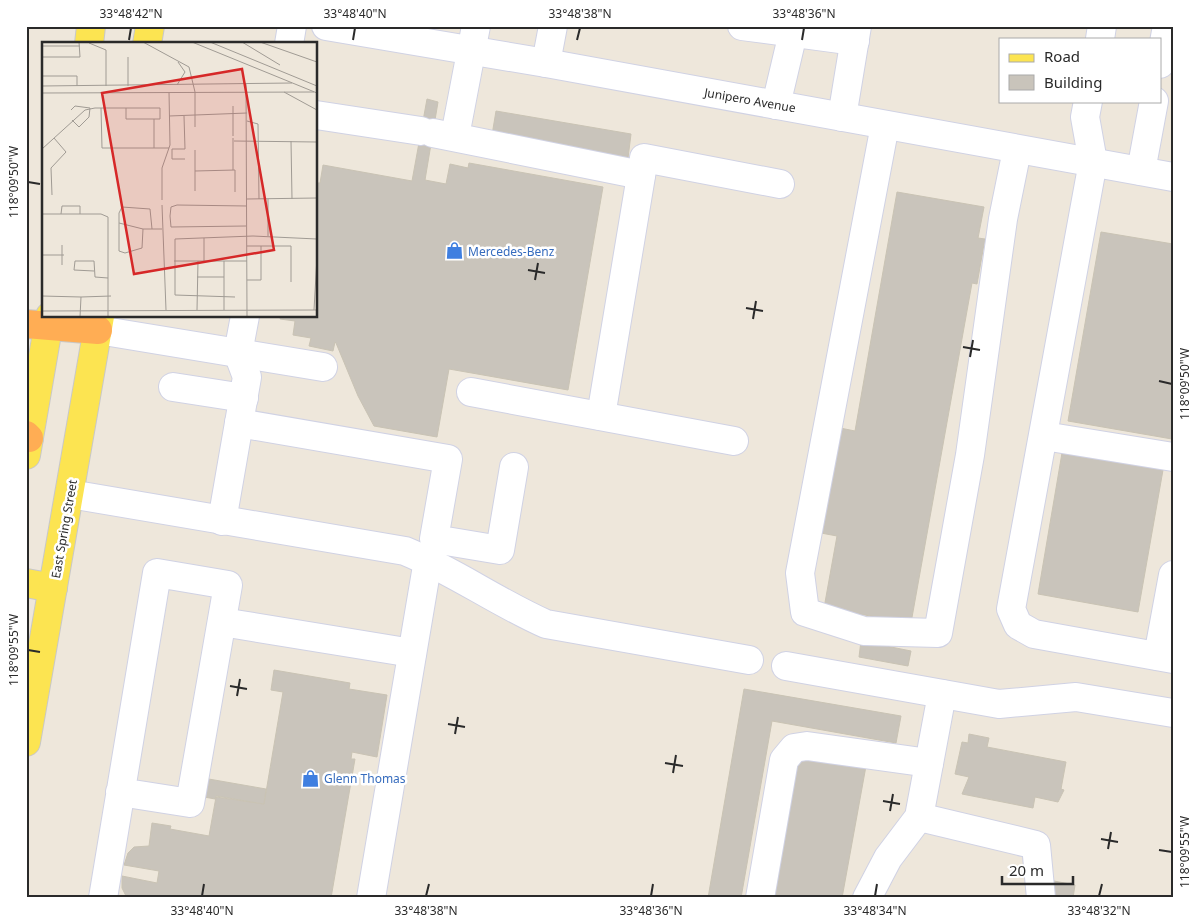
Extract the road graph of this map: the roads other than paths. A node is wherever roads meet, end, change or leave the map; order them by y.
1 (92, 26) edge
2 (150, 26) edge
3 (292, 26) edge
4 (553, 26) edge
5 (742, 26) edge
6 (1167, 26) edge
7 (337, 27) edge
8 (793, 33) junction
9 (856, 34) edge
10 (474, 39) edge
11 (89, 42) edge
12 (147, 42) edge
13 (289, 42) edge
14 (1162, 53) edge
15 (546, 63) junction
16 (1088, 102) edge
17 (1154, 102) edge
18 (776, 105) junction
19 (318, 115) edge
20 (842, 117) junction
21 (885, 125) junction
22 (436, 133) junction
23 (1017, 150) junction
24 (1093, 162) junction
25 (1141, 171) junction
26 (641, 175) junction
27 (1173, 177) edge
28 (780, 184) dead end
29 (244, 318) edge
30 (41, 323) edge
31 (99, 323) edge
32 (238, 353) junction
33 (323, 367) dead end
34 (173, 386) dead end
35 (471, 392) dead end
36 (241, 410) junction
37 (601, 416) junction
38 (1044, 436) junction
39 (734, 441) dead end
40 (27, 443) edge
41 (1173, 457) edge
42 (514, 467) dead end
43 (70, 494) junction
44 (222, 521) junction
45 (428, 560) junction
46 (1173, 575) edge
47 (26, 583) edge
48 (53, 588) junction
49 (222, 622) junction
50 (412, 653) junction
51 (1165, 658) edge
52 (749, 660) dead end
53 (33, 665) edge
54 (786, 666) dead end
55 (942, 694) junction
56 (1173, 713) edge
57 (26, 742) edge
58 (929, 763) junction
59 (120, 792) junction
60 (919, 817) junction
61 (103, 898) edge
62 (371, 898) edge
63 (760, 898) edge
64 (867, 898) edge
65 (1041, 898) edge

1 - 11 main road
2 - 12 main road
3 - 13 street
4 - 15 street
5 - 8 street
6 - 14 street
7 - 10 street, Junipero Avenue
8 - 9 street
8 - 18 street
9 - 20 street
10 - 15 street, Junipero Avenue
10 - 22 street
15 - 18 street, Junipero Avenue
16 - 24 street
17 - 25 street
18 - 20 street, Junipero Avenue
19 - 22 street
20 - 21 street, Junipero Avenue
21 - 23 street, Junipero Avenue
21 - 23 street
22 - 26 street
23 - 24 street, Junipero Avenue
24 - 25 street, Junipero Avenue
24 - 38 street
25 - 27 street, Junipero Avenue
26 - 28 street
26 - 37 street
29 - 32 street
30 - 31 highway
30 - 40 main road
31 - 32 street
31 - 43 main road, East Spring Street
32 - 33 street
32 - 36 street
34 - 36 street
35 - 37 street
36 - 42 street
36 - 44 street
37 - 39 street
38 - 41 street
38 - 51 street
43 - 44 street
43 - 48 main road, East Spring Street
44 - 45 street
45 - 50 street
45 - 52 street
46 - 51 street
47 - 48 main road
48 - 53 main road, East Spring Street
49 - 50 street
49 - 59 street
49 - 59 street
50 - 62 street
53 - 57 main road, East Spring Street
54 - 55 street
55 - 56 street
55 - 58 street
58 - 60 street
58 - 63 street
59 - 61 street
60 - 64 street
60 - 65 street

